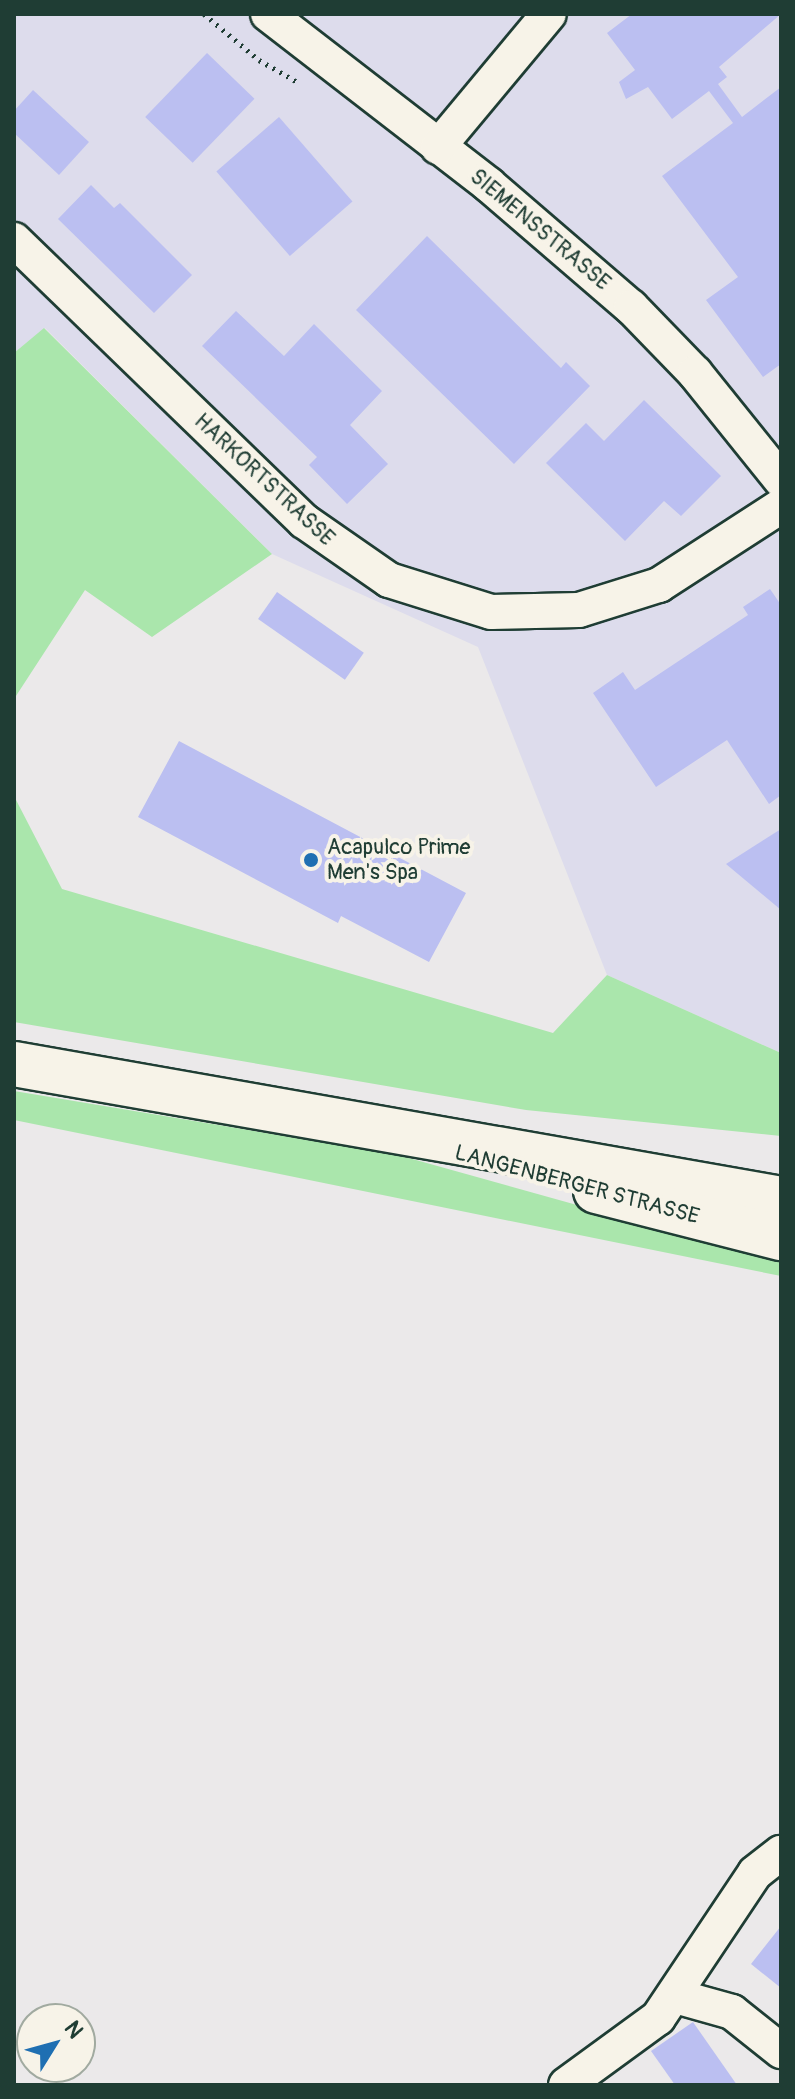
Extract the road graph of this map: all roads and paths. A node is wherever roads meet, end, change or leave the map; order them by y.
1 (204, 14) edge
2 (268, 14) edge
3 (549, 14) edge
4 (299, 83) dead end
5 (438, 147) junction
6 (14, 240) edge
7 (781, 480) edge
8 (781, 506) edge
9 (14, 1064) edge
10 (374, 1131) junction
11 (781, 1199) edge
12 (781, 1238) edge
13 (781, 1853) edge
14 (675, 1996) junction
15 (781, 2051) edge
16 (566, 2085) edge

1 - 4 path
2 - 5 street, SIEMENSSTRASSE
3 - 5 street
5 - 7 street, SIEMENSSTRASSE
6 - 8 street, HARKORTSTRASSE
9 - 10 main road, LANGENBERGER STRASSE
10 - 11 main road, LANGENBERGER STRASSE
10 - 12 main road, LANGENBERGER STRASSE
13 - 14 street
14 - 15 street
14 - 16 street

